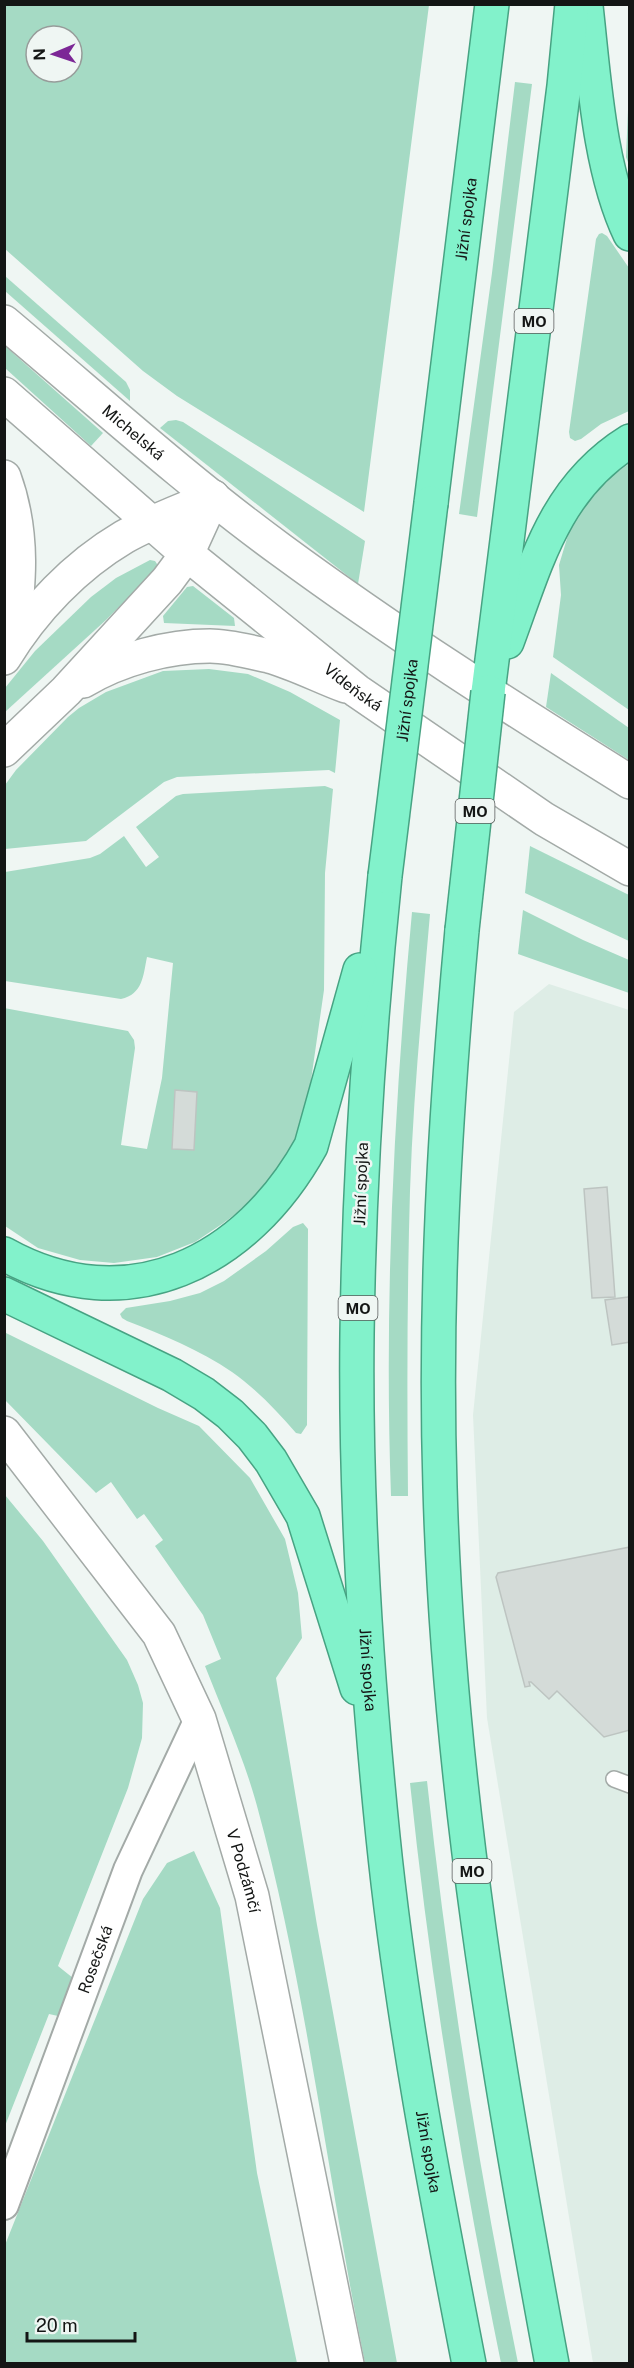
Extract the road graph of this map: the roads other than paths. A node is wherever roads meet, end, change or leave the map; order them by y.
1 (492, 4) edge
2 (572, 4) edge
3 (586, 4) edge
4 (579, 88) junction
5 (630, 234) edge
6 (4, 322) edge
7 (4, 394) edge
8 (630, 441) edge
9 (4, 477) edge
10 (213, 497) junction
11 (153, 524) junction
12 (188, 554) junction
13 (7, 652) edge
14 (66, 691) junction
15 (357, 691) junction
16 (488, 692) junction
17 (4, 750) edge
18 (630, 782) edge
19 (630, 869) edge
20 (385, 876) junction
21 (4, 1254) edge
22 (4, 1294) edge
23 (4, 1433) edge
24 (199, 1719) junction
25 (374, 1740) junction
26 (614, 1779) dead end
27 (630, 1785) edge
28 (4, 2205) edge
29 (347, 2364) edge
30 (469, 2364) edge
31 (552, 2364) edge

1 - 20 highway, Jižní spojka / MO, bridge
2 - 4 highway, MO
3 - 4 highway
4 - 5 highway
4 - 16 highway, MO
6 - 10 street, Michelská
7 - 11 street
8 - 16 highway
9 - 13 street
10 - 11 street
10 - 12 street
10 - 18 street, Michelská
11 - 12 street, Vídeňská
11 - 13 street
12 - 14 street
12 - 15 street, Vídeňská
14 - 15 street
14 - 17 street
15 - 19 street, Vídeňská
16 - 31 highway, MO, bridge
20 - 21 highway
20 - 25 highway, Jižní spojka / MO
22 - 25 highway
23 - 24 street, V Podzámčí
24 - 28 street, Rosečská
24 - 29 street, V Podzámčí
25 - 30 highway, Jižní spojka / MO
26 - 27 lane

